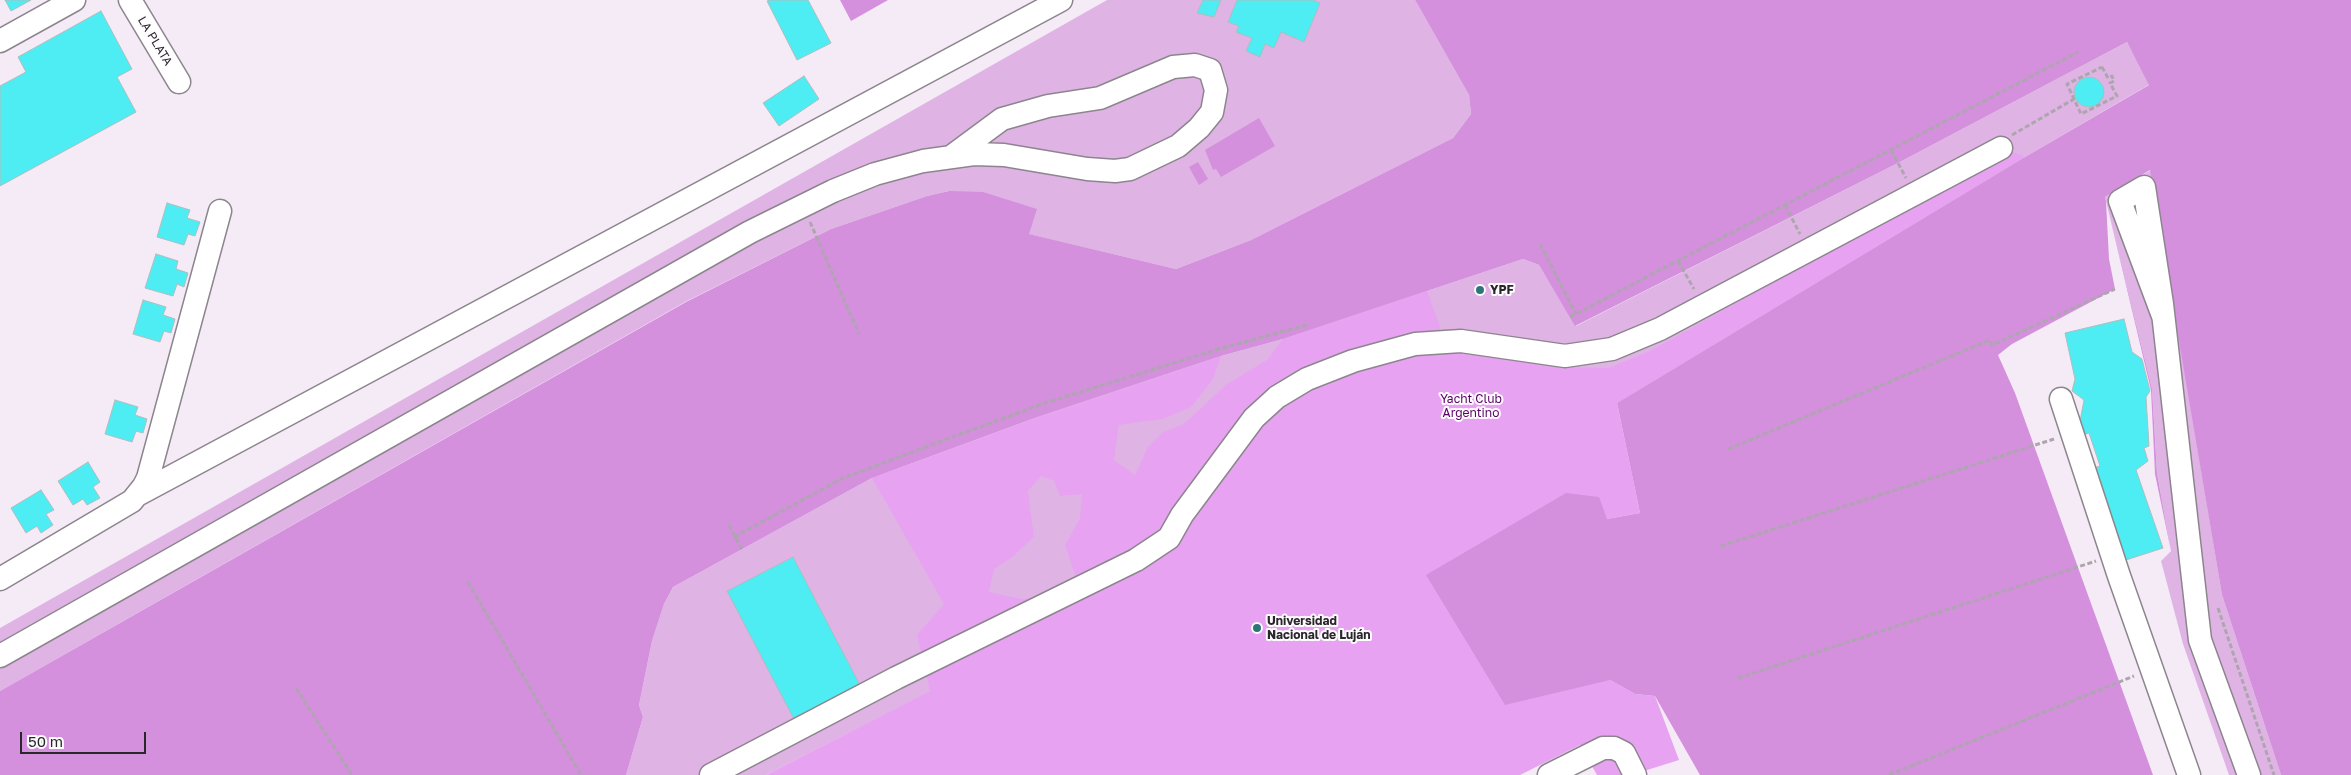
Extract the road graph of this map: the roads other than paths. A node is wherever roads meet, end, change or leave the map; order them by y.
1 (74, 0) edge
2 (130, 0) edge
3 (1061, 0) edge
4 (0, 41) edge
5 (179, 82) dead end
6 (2001, 148) road end
7 (952, 156) junction
8 (220, 211) dead end
9 (2163, 316) dead end
10 (2061, 399) dead end
11 (139, 494) junction
12 (0, 579) edge
13 (0, 656) edge
14 (711, 775) edge
15 (1549, 775) edge
16 (1635, 775) edge
17 (2189, 775) edge
18 (2249, 775) edge

1 - 4 street
2 - 5 street, LA PLATA
3 - 11 street
6 - 14 street
7 - 7 street
7 - 13 street
8 - 11 street
9 - 18 street
10 - 17 street
11 - 12 street
15 - 16 street

